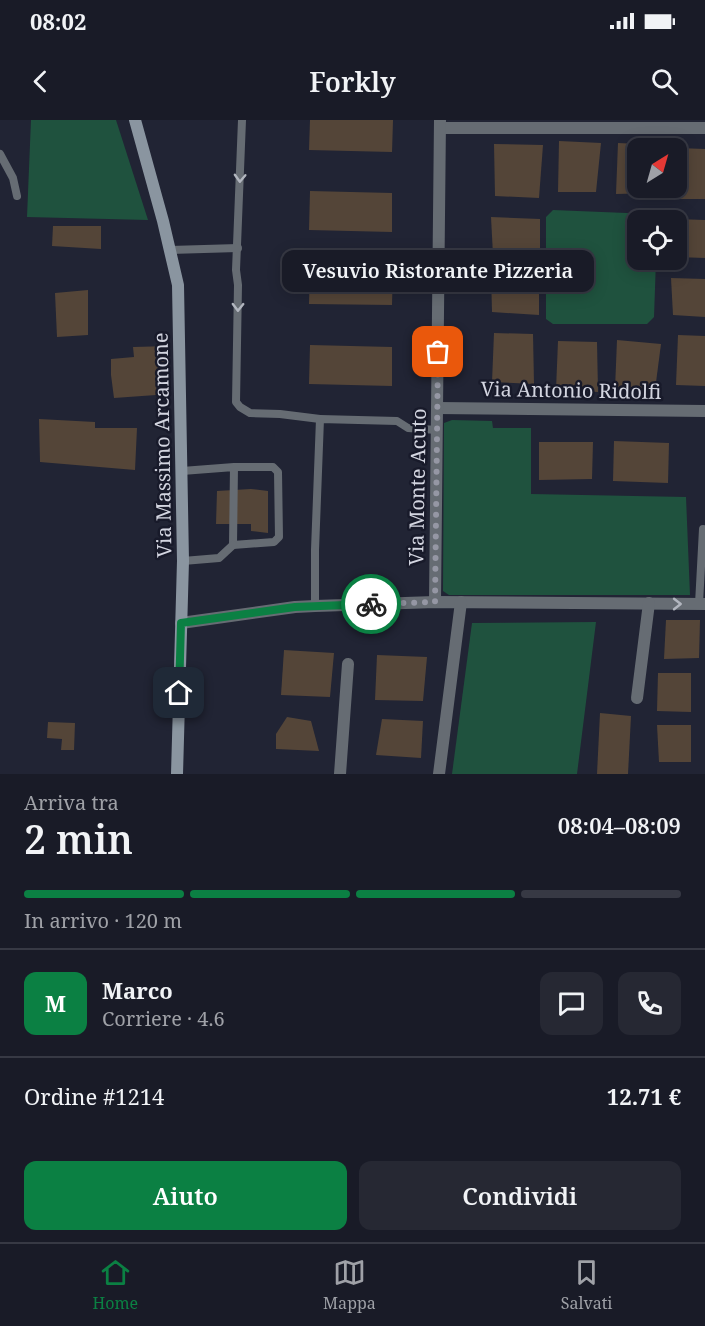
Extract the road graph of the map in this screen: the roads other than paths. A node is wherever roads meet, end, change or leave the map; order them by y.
1 (135, 120) edge
2 (242, 120) edge
3 (440, 124) edge
4 (705, 128) edge
5 (0, 154) edge
6 (17, 196) dead end
7 (237, 248) junction
8 (170, 250) junction
9 (437, 408) junction
10 (705, 411) edge
11 (320, 419) junction
12 (437, 430) junction
13 (234, 467) junction
14 (182, 471) junction
15 (703, 529) dead end
16 (233, 545) junction
17 (183, 561) junction
18 (435, 602) junction
19 (461, 602) junction
20 (649, 603) junction
21 (702, 604) edge
22 (315, 606) junction
23 (181, 623) junction
24 (348, 664) dead end
25 (637, 698) dead end
26 (177, 774) edge
27 (340, 774) edge
28 (439, 774) edge

1 - 8 main road, Via Massimo Arcamone
2 -> 7 lane
3 - 4 street
3 - 9 street, Via Monte Acuto
5 - 6 lane
7 - 8 lane
7 -> 11 lane
8 - 14 main road, Via Massimo Arcamone
9 - 10 street, Via Antonio Ridolfi
9 - 12 street, Via Monte Acuto
11 - 12 lane
11 - 22 lane
12 - 18 street, Via Monte Acuto
13 - 14 lane
13 - 16 lane
13 - 16 lane
14 - 17 main road, Via Massimo Arcamone
15 - 21 lane
16 - 17 lane
17 - 23 main road, Via Massimo Arcamone
18 - 19 street
18 - 22 street
19 - 20 street
19 - 28 street
20 -> 21 street
20 - 25 street
22 - 23 street
23 - 26 main road, Via Massimo Arcamone
24 - 27 street

